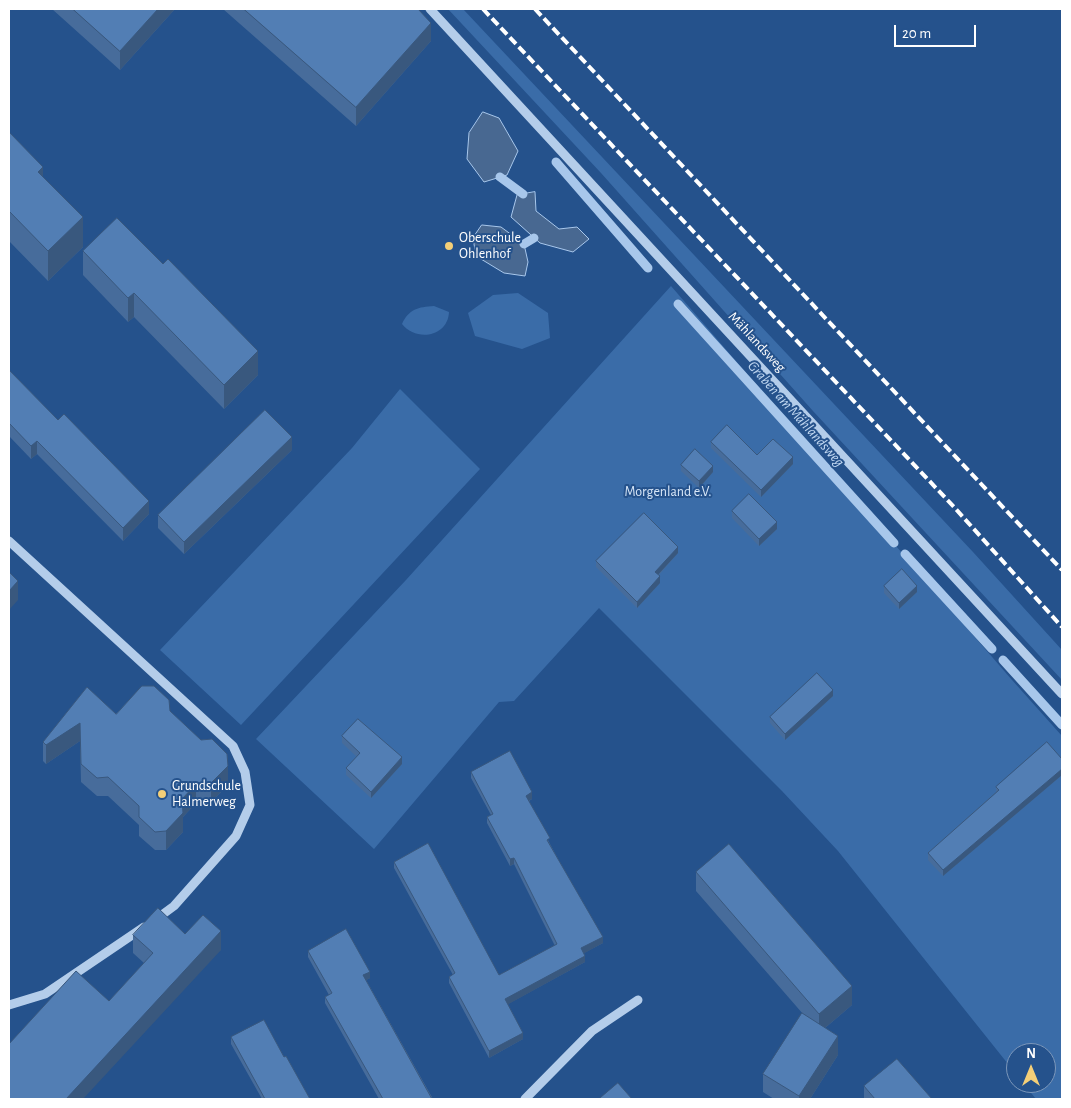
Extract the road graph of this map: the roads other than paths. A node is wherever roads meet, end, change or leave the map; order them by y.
1 (430, 9) edge
2 (9, 541) edge
3 (1062, 694) edge
4 (638, 1000) dead end
5 (9, 1005) edge
6 (525, 1099) edge

1 - 3 street, Mählandsweg
2 - 5 street
4 - 6 street

